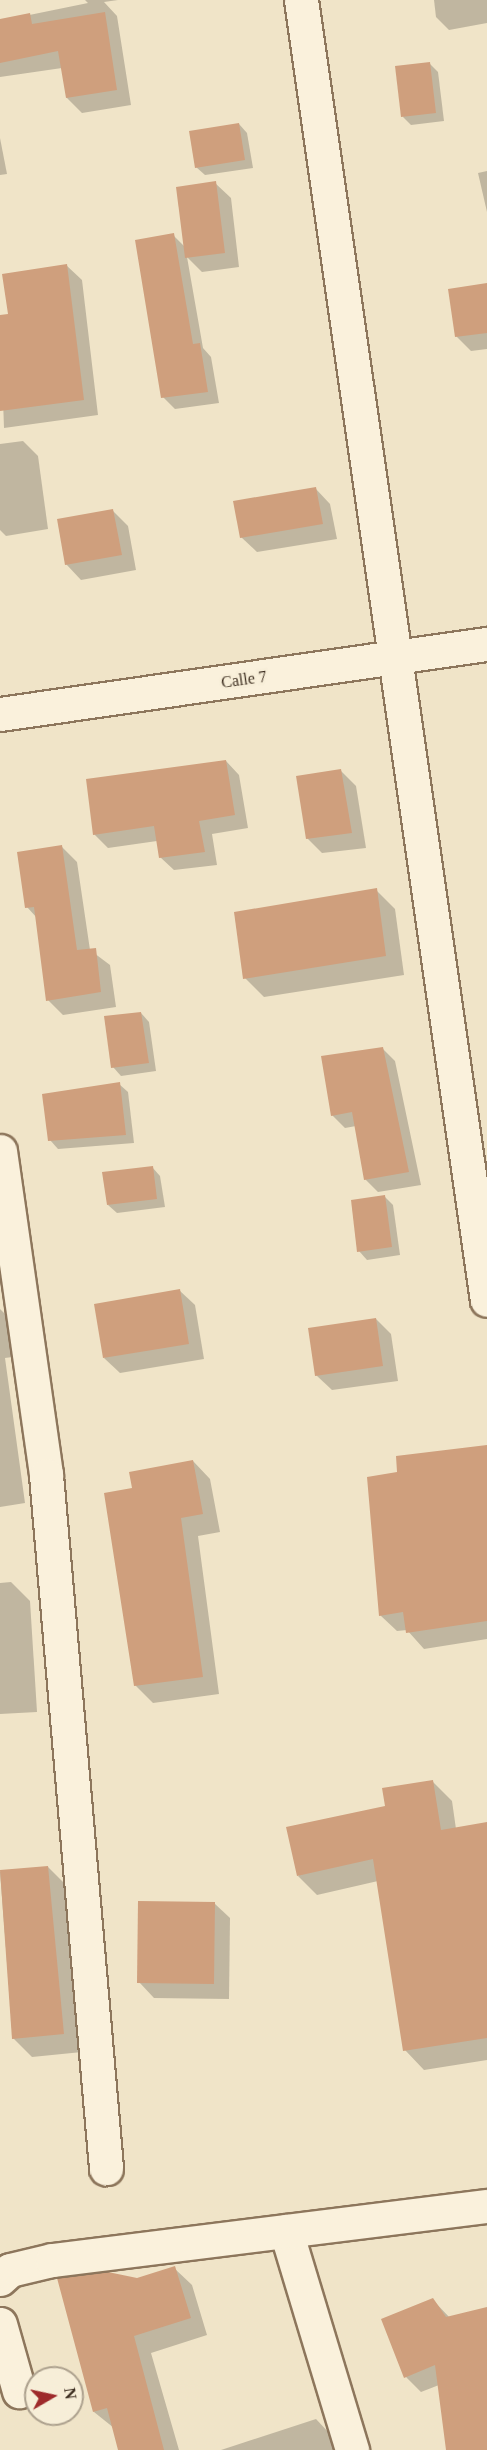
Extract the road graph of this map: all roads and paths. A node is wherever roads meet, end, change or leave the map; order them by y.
1 (301, 0) edge
2 (487, 644) edge
3 (395, 658) junction
4 (0, 714) edge
5 (0, 1151) edge
6 (487, 1300) edge
7 (106, 2168) dead end
8 (487, 2206) edge
9 (286, 2231) junction
10 (0, 2279) edge
11 (0, 2324) edge
12 (19, 2391) dead end
13 (352, 2450) edge

1 - 3 street
2 - 3 street, Calle 7
3 - 4 street, Calle 7
3 - 6 street
5 - 7 street
8 - 9 street
9 - 10 street
9 - 13 street
11 - 12 street

